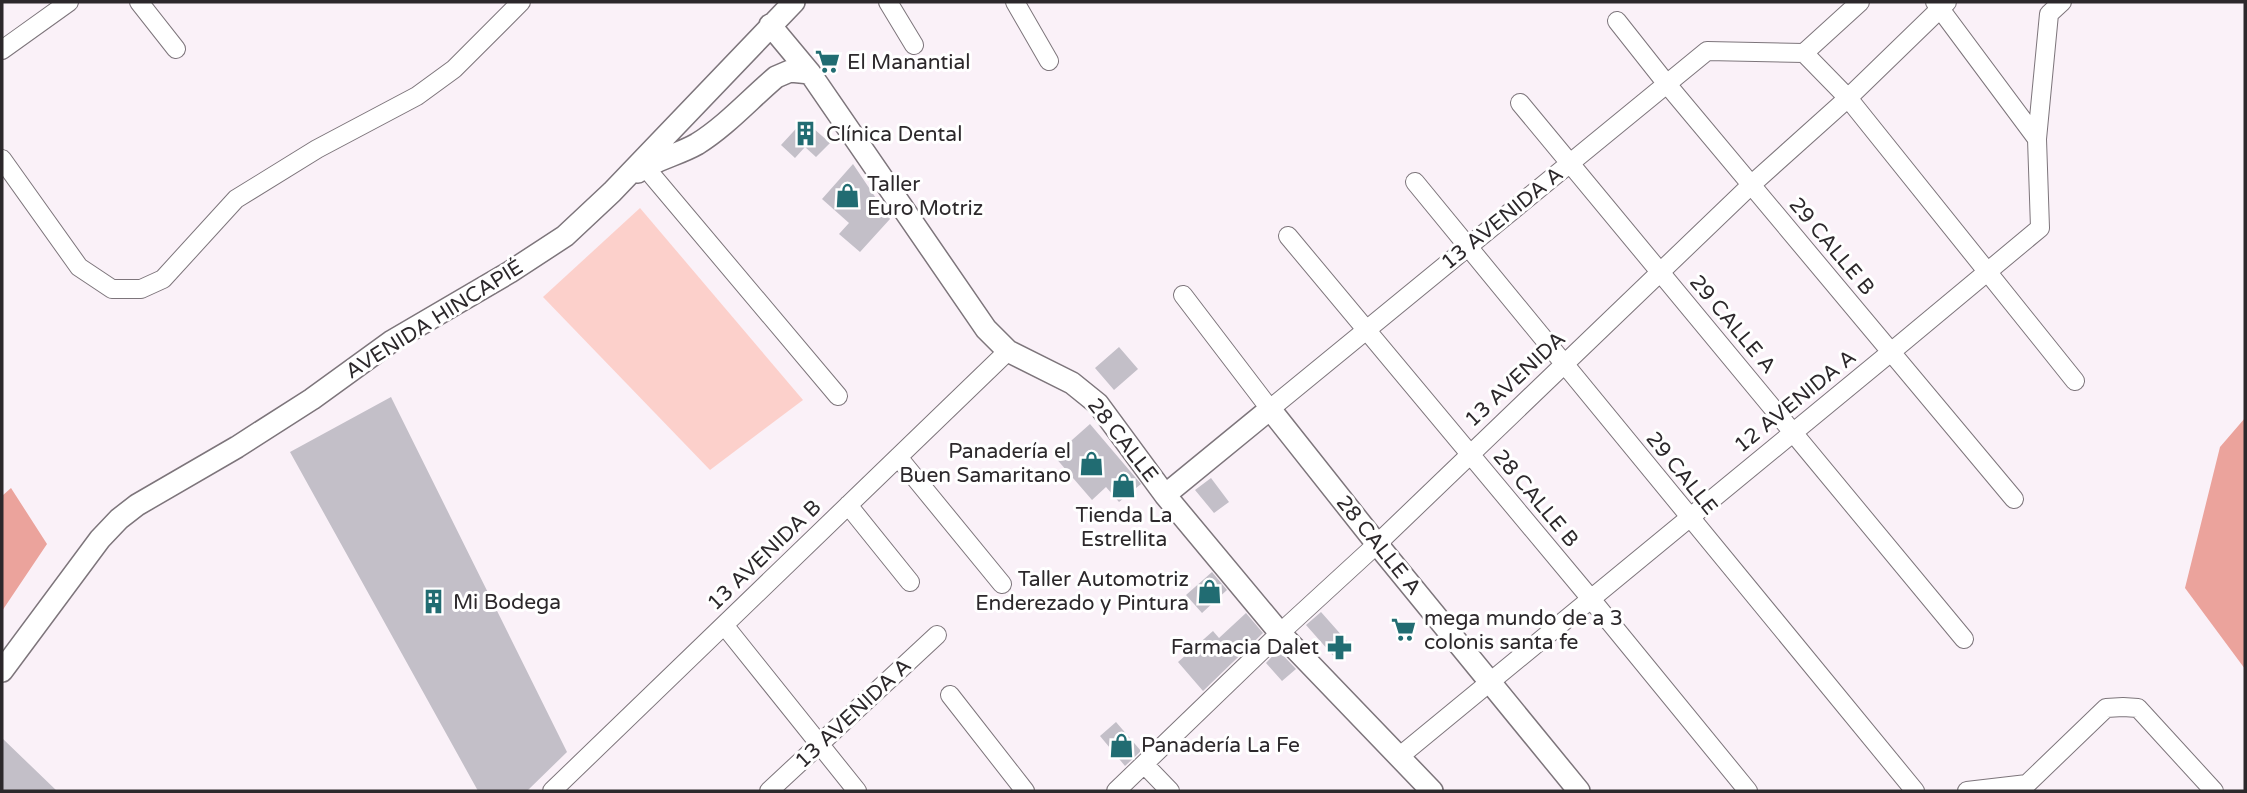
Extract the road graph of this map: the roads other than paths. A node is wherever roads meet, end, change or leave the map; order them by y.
1 (69, 2) edge
2 (139, 2) edge
3 (522, 2) edge
4 (794, 2) edge
5 (888, 2) edge
6 (1015, 2) edge
7 (1860, 2) edge
8 (2062, 2) edge
9 (1941, 4) edge
10 (1617, 21) dead end
11 (770, 25) junction
12 (914, 46) dead end
13 (176, 49) dead end
14 (2, 50) edge
15 (1804, 53) junction
16 (1049, 61) dead end
17 (810, 73) junction
18 (1666, 83) junction
19 (1848, 98) junction
20 (1520, 103) dead end
21 (2037, 139) junction
22 (2, 159) edge
23 (1570, 163) junction
24 (645, 167) junction
25 (1415, 182) dead end
26 (1751, 185) junction
27 (615, 189) junction
28 (1287, 236) dead end
29 (1468, 246) junction
30 (1988, 272) junction
31 (1661, 273) junction
32 (1183, 295) dead end
33 (1366, 330) junction
34 (1008, 351) junction
35 (1891, 352) junction
36 (1563, 365) junction
37 (2075, 381) dead end
38 (838, 396) dead end
39 (1270, 409) junction
40 (1793, 432) junction
41 (1469, 454) junction
42 (898, 457) junction
43 (1165, 495) junction
44 (2014, 499) dead end
45 (848, 506) junction
46 (1689, 518) junction
47 (1377, 544) junction
48 (910, 582) dead end
49 (1002, 584) dead end
50 (1591, 599) junction
51 (724, 625) junction
52 (1280, 633) junction
53 (937, 635) dead end
54 (1964, 639) dead end
55 (2, 671) edge
56 (1490, 682) junction
57 (950, 695) dead end
58 (820, 745) junction
59 (1399, 756) junction
60 (1144, 764) junction
61 (2031, 788) edge
62 (552, 791) edge
63 (769, 791) edge
64 (857, 791) edge
65 (1025, 791) edge
66 (1116, 791) edge
67 (1170, 791) edge
68 (1432, 791) edge
69 (1579, 791) edge
70 (1748, 791) edge
71 (1915, 791) edge
72 (1967, 791) edge
73 (2214, 791) edge

1 - 14 street
2 - 13 street
3 - 22 street
4 - 11 main road, AVENIDA HINCAPIÉ
5 - 12 street
6 - 16 street
7 - 15 street
8 - 21 street, 12 AVENIDA A
9 - 19 street, 13 AVENIDA
9 - 21 street
10 - 18 street, 29 CALLE B
11 - 17 main road, 28 CALLE
11 - 27 main road, AVENIDA HINCAPIÉ
15 - 18 street, 13 AVENIDA A
15 - 19 street
17 - 24 main road
17 - 34 main road, 28 CALLE
18 - 23 street, 13 AVENIDA A
18 - 26 street, 29 CALLE B
19 - 26 street, 13 AVENIDA
19 - 30 street
20 - 23 street, 29 CALLE A
21 - 30 street, 12 AVENIDA A
23 - 29 street, 13 AVENIDA A
23 - 31 street, 29 CALLE A
24 - 27 main road
24 - 38 street
25 - 29 street, 29 CALLE
26 - 31 street, 13 AVENIDA
26 - 35 street, 29 CALLE B
27 - 55 main road, AVENIDA HINCAPIÉ
28 - 33 street, 28 CALLE B
29 - 33 street, 13 AVENIDA A
29 - 36 street, 29 CALLE
30 - 35 street, 12 AVENIDA A
30 - 37 street
31 - 36 street, 13 AVENIDA
31 - 40 street, 29 CALLE A
32 - 39 street, 28 CALLE A
33 - 39 street, 13 AVENIDA A
33 - 41 street, 28 CALLE B
34 - 42 street, 13 AVENIDA B
34 - 43 main road, 28 CALLE
35 - 40 street, 12 AVENIDA A
35 - 44 street, 29 CALLE B
36 - 41 street, 13 AVENIDA
36 - 46 street, 29 CALLE
39 - 43 main road, 13 AVENIDA A
39 - 47 main road, 28 CALLE A
40 - 46 street, 12 AVENIDA A
40 - 54 street, 29 CALLE A
41 - 47 street, 13 AVENIDA
41 - 50 street, 28 CALLE B
42 - 45 street, 13 AVENIDA B
42 - 49 street
43 - 52 main road, 28 CALLE
45 - 48 street
45 - 51 street, 13 AVENIDA B
46 - 50 street, 12 AVENIDA A
46 - 71 street, 29 CALLE
47 - 52 street, 13 AVENIDA
47 - 56 main road, 28 CALLE A
50 - 56 street, 12 AVENIDA A
50 - 70 street, 28 CALLE B
51 - 58 street
51 - 62 street, 13 AVENIDA B
52 - 59 main road, 28 CALLE
52 - 60 street, 13 AVENIDA
53 - 58 street, 13 AVENIDA A
56 - 59 street, 12 AVENIDA A
56 - 69 main road, 28 CALLE A
57 - 65 street
58 - 63 street, 13 AVENIDA A
58 - 64 street
59 - 68 main road, 28 CALLE
60 - 66 street, 13 AVENIDA
60 - 67 street
61 - 72 street
61 - 73 street

